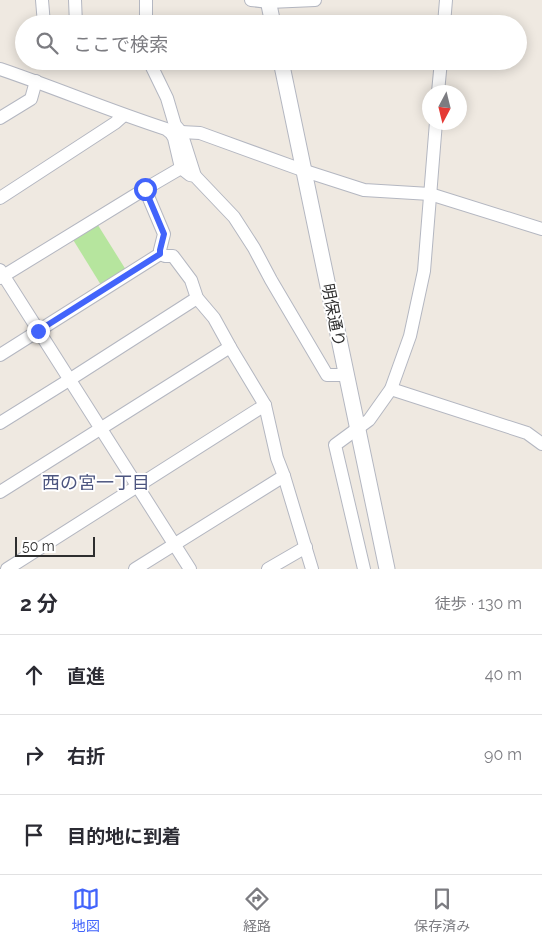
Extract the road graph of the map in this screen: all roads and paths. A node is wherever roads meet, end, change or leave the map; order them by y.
1 (42, 0) edge
2 (74, 0) edge
3 (146, 0) edge
4 (251, 0) edge
5 (314, 0) edge
6 (446, 0) edge
7 (269, 1) edge
8 (43, 15) edge
9 (75, 15) edge
10 (146, 15) edge
11 (271, 15) edge
12 (445, 15) edge
13 (0, 69) edge
14 (153, 70) edge
15 (283, 70) edge
16 (440, 70) edge
17 (36, 81) junction
18 (439, 85) edge
19 (124, 115) junction
20 (0, 118) edge
21 (435, 130) edge
22 (181, 132) junction
23 (181, 168) junction
24 (305, 170) junction
25 (195, 176) junction
26 (145, 189) junction
27 (430, 194) junction
28 (0, 198) edge
29 (542, 229) edge
30 (160, 254) junction
31 (1, 275) edge
32 (197, 298) junction
33 (38, 331) junction
34 (230, 347) junction
35 (0, 355) edge
36 (346, 375) junction
37 (69, 380) junction
38 (391, 389) junction
39 (265, 405) junction
40 (0, 423) edge
41 (100, 428) junction
42 (357, 428) junction
43 (542, 444) edge
44 (284, 476) junction
45 (137, 486) junction
46 (0, 492) edge
47 (175, 544) junction
48 (306, 547) junction
49 (7, 569) edge
50 (135, 569) edge
51 (190, 569) edge
52 (268, 569) edge
53 (316, 569) edge
54 (364, 569) edge
55 (387, 569) edge

1 - 8 street
2 - 9 street
3 - 10 street
4 - 7 street
5 - 7 street
6 - 12 street
7 - 11 street
13 - 17 street
14 - 22 street
15 - 24 street, 明保通り
16 - 18 street
17 - 19 street
17 - 20 street
19 - 23 street
19 - 28 street
21 - 27 street
22 - 24 street
22 - 25 street
23 - 25 street
23 - 26 street
24 - 27 street
24 - 36 street, 明保通り
25 - 36 street
26 - 30 street
26 - 31 street
27 - 29 street
27 - 38 street
30 - 32 street
30 - 33 street
31 - 33 street
32 - 34 street
32 - 37 street
33 - 35 street
33 - 37 street
34 - 39 street
34 - 41 street
36 - 42 street, 明保通り
37 - 40 street
37 - 41 street
38 - 42 street
38 - 43 street
39 - 44 street
39 - 45 street
41 - 45 street
41 - 46 street
42 - 54 street
42 - 55 street, 明保通り
44 - 47 street
44 - 48 street
45 - 47 street
45 - 49 street
47 - 50 street
47 - 51 street
48 - 52 street
48 - 53 street

